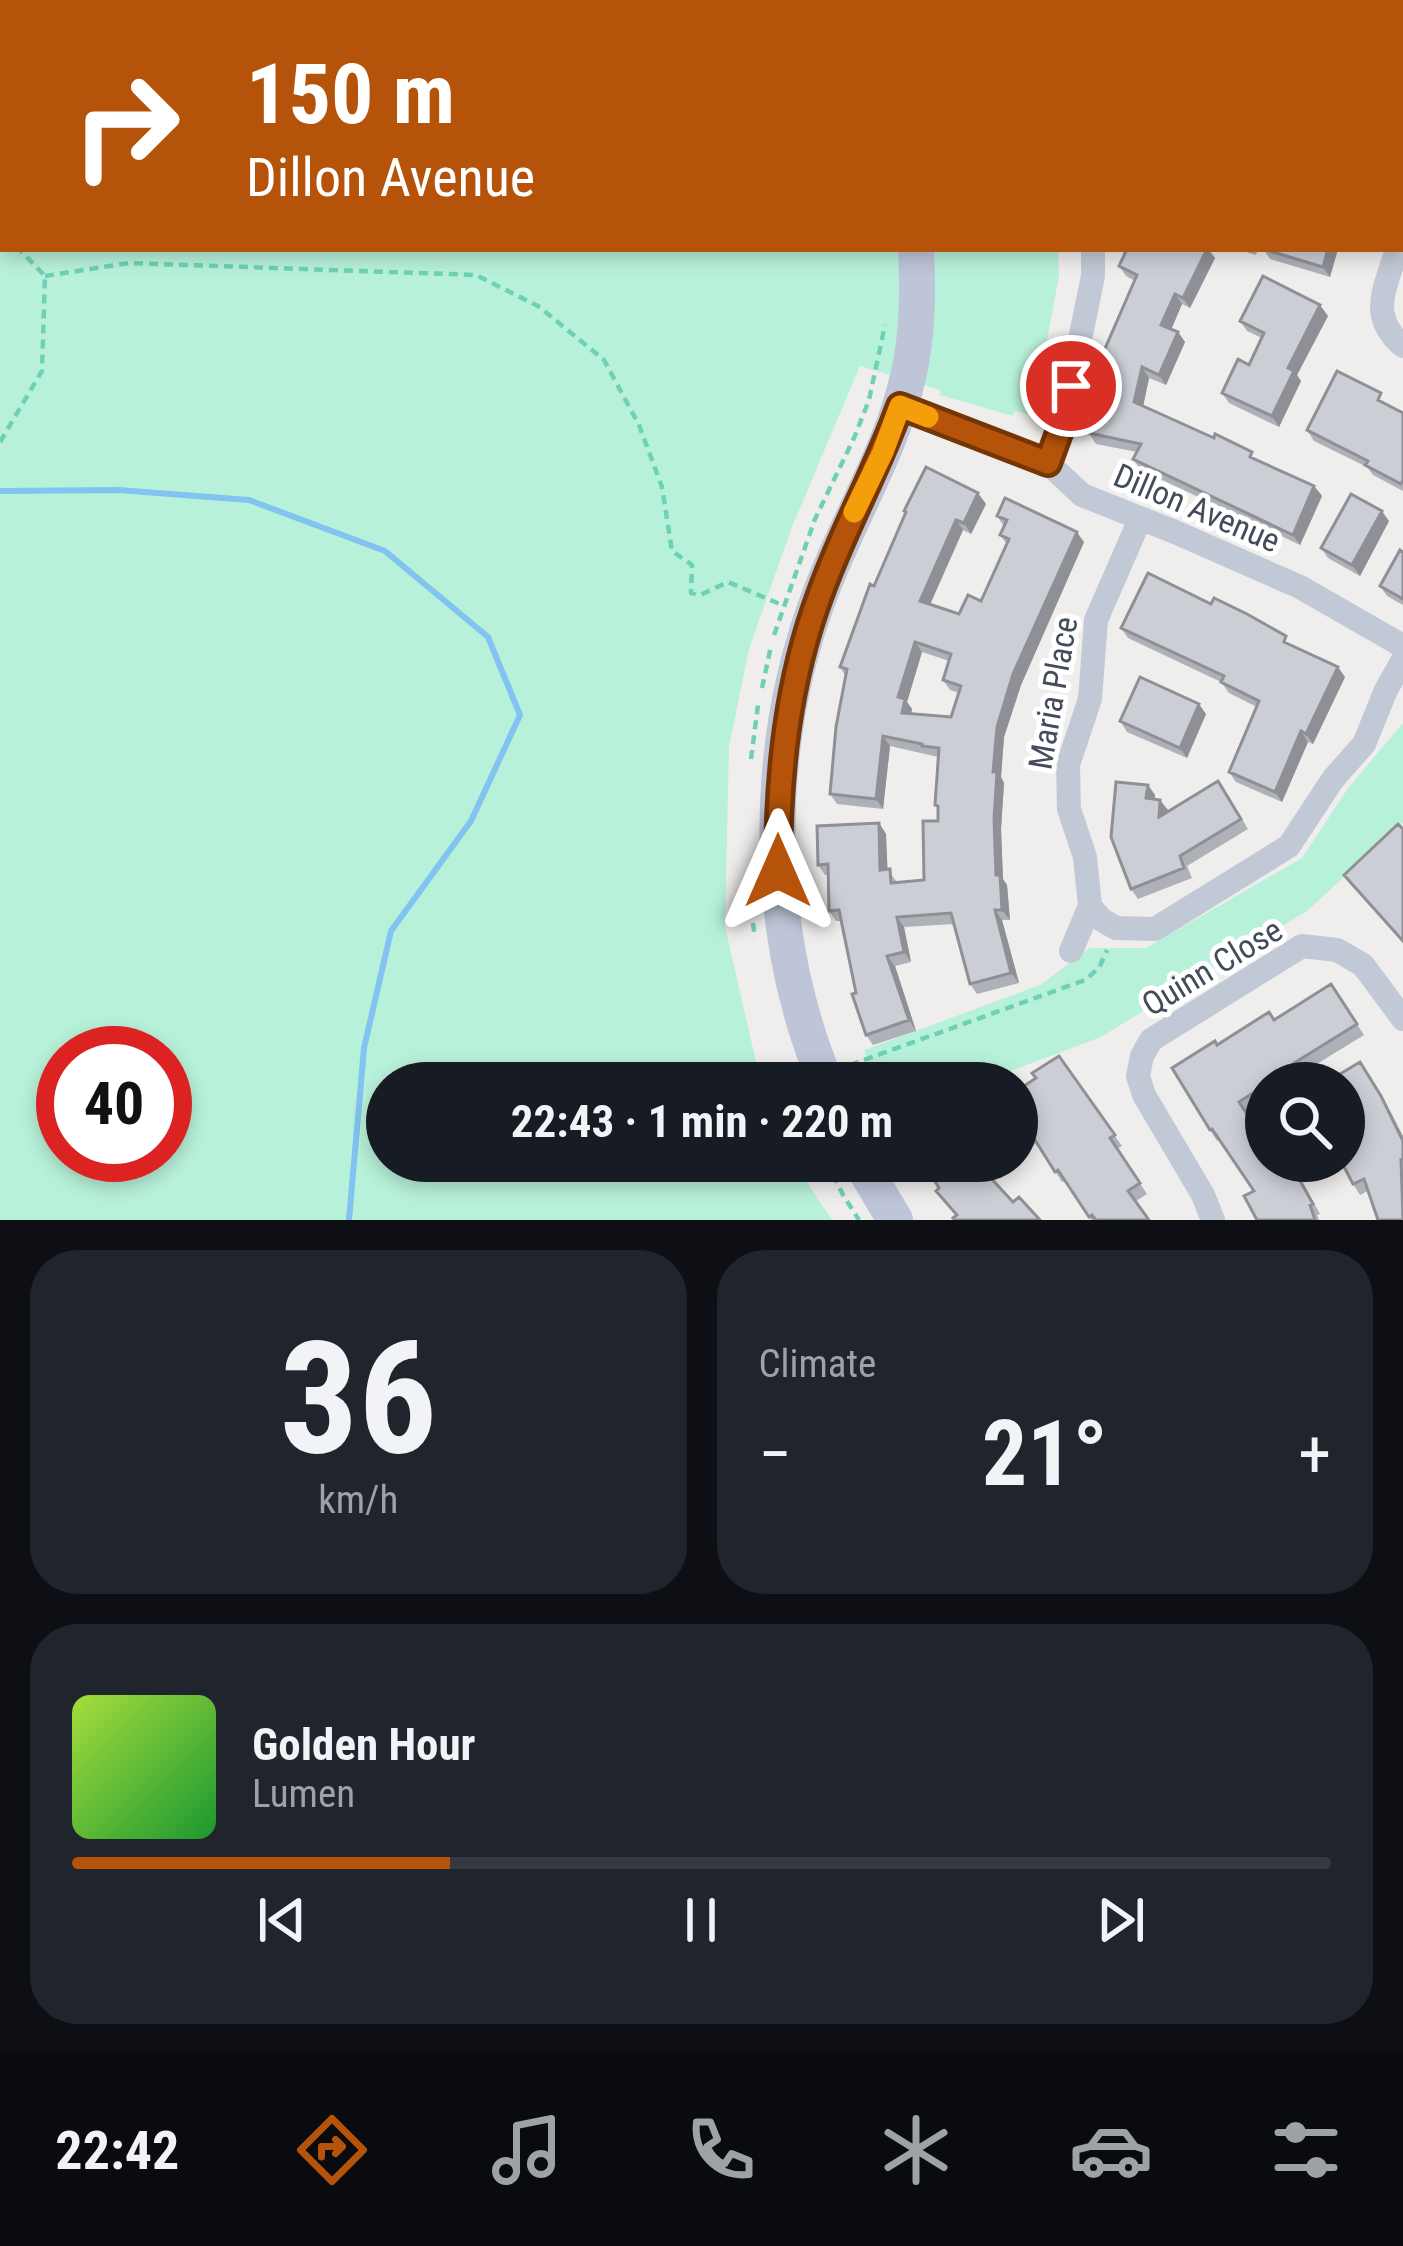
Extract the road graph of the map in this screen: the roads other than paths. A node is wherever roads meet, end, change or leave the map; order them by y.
1 (916, 252) edge
2 (1093, 252) edge
3 (1395, 252) edge
4 (1403, 346) edge
5 (900, 406) junction
6 (1048, 463) junction
7 (1140, 520) junction
8 (1403, 646) edge
9 (1403, 660) edge
10 (1090, 906) junction
11 (1071, 951) dead end
12 (1403, 1018) edge
13 (818, 1062) edge
14 (872, 1182) edge
15 (895, 1220) edge
16 (1213, 1220) edge

1 - 5 street
2 - 6 street
3 - 4 street
5 - 6 street, Dillon Avenue
5 - 13 street
6 - 7 street, Dillon Avenue
7 - 8 street, Dillon Avenue
7 - 10 street, Maria Place
9 - 10 street
10 - 11 street
12 - 16 street, Quinn Close
14 - 15 street

